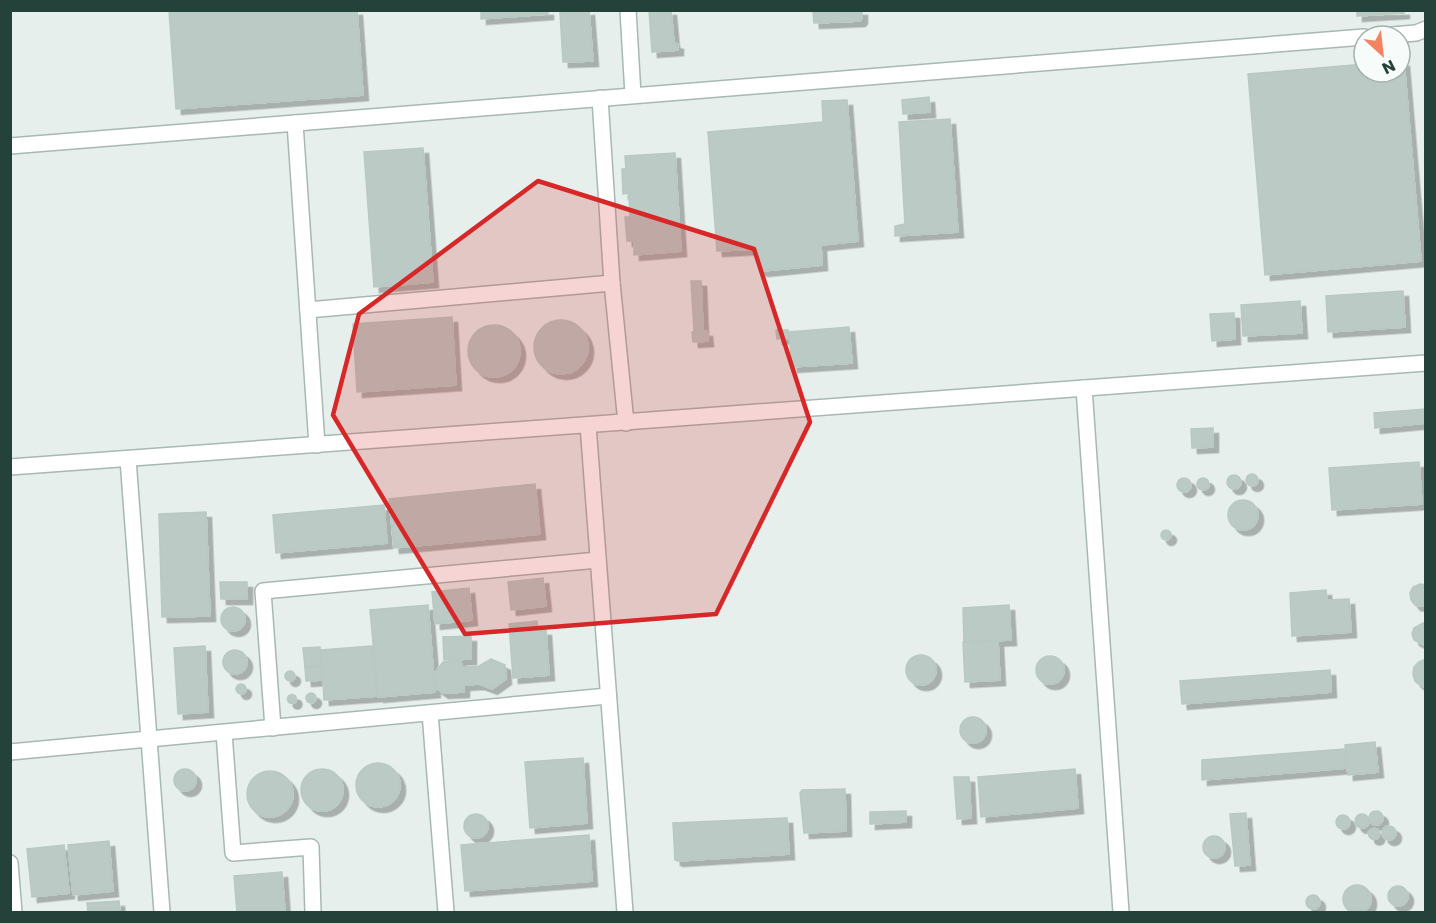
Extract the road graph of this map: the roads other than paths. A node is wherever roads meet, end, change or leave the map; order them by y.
1 (628, 10) edge
2 (1352, 38) edge
3 (633, 95) junction
4 (600, 98) junction
5 (295, 123) junction
6 (10, 146) edge
7 (612, 283) junction
8 (308, 310) junction
9 (1425, 363) edge
10 (1084, 388) junction
11 (626, 423) junction
12 (588, 425) junction
13 (317, 446) junction
14 (128, 459) junction
15 (10, 467) edge
16 (598, 561) junction
17 (608, 696) junction
18 (430, 713) junction
19 (273, 728) junction
20 (224, 733) junction
21 (149, 740) junction
22 (10, 752) edge
23 (10, 863) edge
24 (14, 912) edge
25 (162, 912) edge
26 (313, 912) edge
27 (446, 912) edge
28 (625, 912) edge
29 (1121, 912) edge

1 - 3 lane
2 - 3 lane
3 - 4 lane
4 - 5 lane
4 - 7 lane
5 - 6 lane
5 - 8 lane
7 - 8 lane
7 - 11 lane
8 - 13 lane
9 - 10 lane
10 - 11 lane
10 - 29 lane
11 - 12 lane
12 - 13 lane
12 - 16 lane
13 - 14 lane
14 - 15 lane
14 - 21 lane
16 - 17 lane
16 - 19 lane
17 - 18 lane
17 - 28 lane
18 - 19 lane
18 - 27 lane
19 - 20 lane
20 - 21 lane
20 - 26 lane
21 - 22 lane
21 - 25 lane
23 - 24 lane

